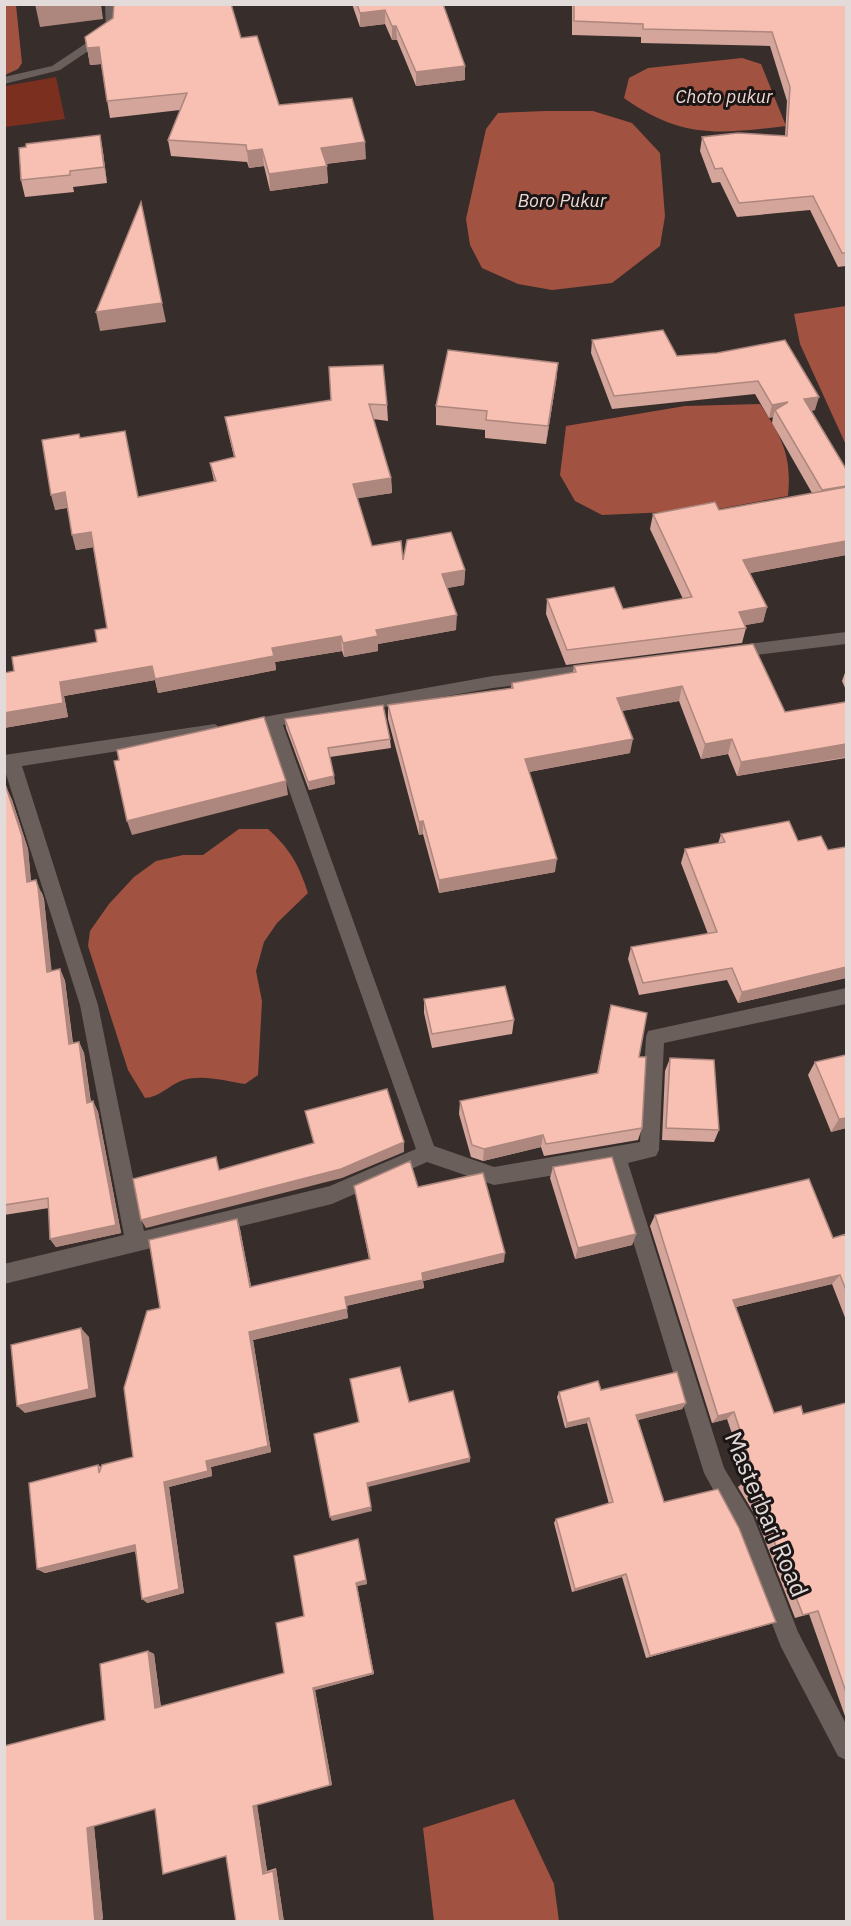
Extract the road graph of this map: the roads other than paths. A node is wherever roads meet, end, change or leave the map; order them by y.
1 (110, 4) edge
2 (4, 81) edge
3 (846, 638) edge
4 (717, 654) edge
5 (611, 667) edge
6 (273, 721) junction
7 (250, 724) edge
8 (228, 728) edge
9 (8, 761) edge
10 (846, 996) edge
11 (428, 1153) junction
12 (616, 1155) junction
13 (135, 1244) junction
14 (4, 1274) edge
15 (846, 1748) edge

1 - 2 street
3 - 4 street
5 - 6 street
6 - 7 street
6 - 11 street
8 - 9 street
9 - 13 street
10 - 12 street
11 - 12 street
11 - 13 street
12 - 15 street, Masterbari Road
13 - 14 street

